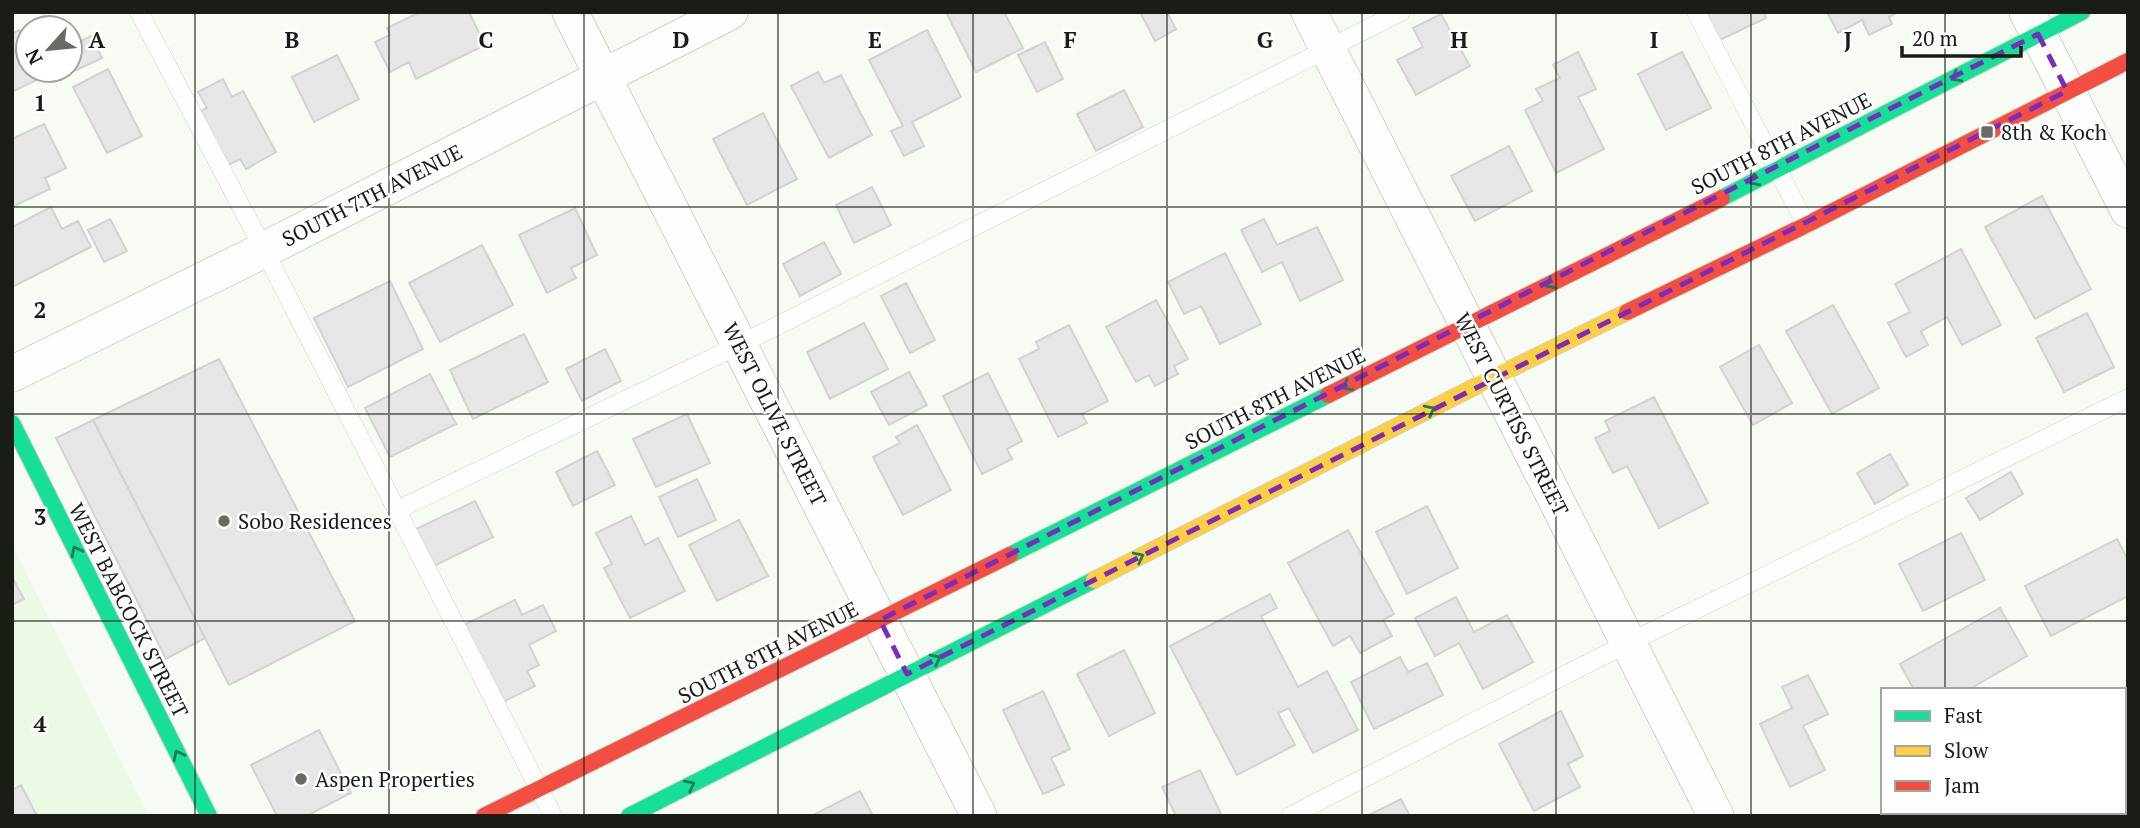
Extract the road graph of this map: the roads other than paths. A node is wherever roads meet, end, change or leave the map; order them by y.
1 (139, 12) edge
2 (570, 12) edge
3 (730, 12) edge
4 (1309, 12) edge
5 (1401, 12) edge
6 (1696, 12) edge
7 (2082, 12) edge
8 (2032, 23) edge
9 (1328, 49) junction
10 (2128, 61) edge
11 (603, 77) junction
12 (2067, 91) junction
13 (1777, 170) junction
14 (2128, 209) edge
15 (1806, 225) junction
16 (264, 250) junction
17 (1467, 326) junction
18 (739, 345) junction
19 (12, 374) edge
20 (1494, 377) junction
21 (2128, 397) edge
22 (12, 423) edge
23 (397, 510) junction
24 (880, 620) junction
25 (1628, 643) junction
26 (907, 674) junction
27 (540, 790) junction
28 (209, 816) edge
29 (484, 816) edge
30 (553, 816) edge
31 (629, 816) edge
32 (979, 816) edge
33 (1290, 816) edge
34 (1716, 816) edge

1 - 16 lane
2 - 11 street, WEST OLIVE STREET
3 - 11 street, SOUTH 7TH AVENUE
4 - 9 street, WEST CURTISS STREET
5 - 9 lane
6 - 13 lane
7 - 8 street, SOUTH 8TH AVENUE
8 - 12 street
8 -> 13 street, SOUTH 8TH AVENUE
9 - 17 street, WEST CURTISS STREET
9 - 18 lane
10 - 12 street
11 - 16 street, SOUTH 7TH AVENUE
11 - 18 street, WEST OLIVE STREET
12 - 14 street
12 - 15 street
13 - 15 lane
13 -> 17 street, SOUTH 8TH AVENUE
15 - 20 street
16 - 19 street, SOUTH 7TH AVENUE
16 - 23 lane
17 - 20 street, WEST CURTISS STREET
17 -> 24 street, SOUTH 8TH AVENUE
18 - 23 lane
18 - 24 street, WEST OLIVE STREET
20 - 25 street, WEST CURTISS STREET
26 -> 20 street
21 - 25 lane
28 -> 22 street, WEST BABCOCK STREET
23 - 27 lane
24 - 26 street, WEST OLIVE STREET
24 - 27 street, SOUTH 8TH AVENUE
25 - 33 lane
25 - 34 street, WEST CURTISS STREET
31 -> 26 street
26 - 32 street, WEST OLIVE STREET
27 - 29 street, SOUTH 8TH AVENUE
27 - 30 lane

